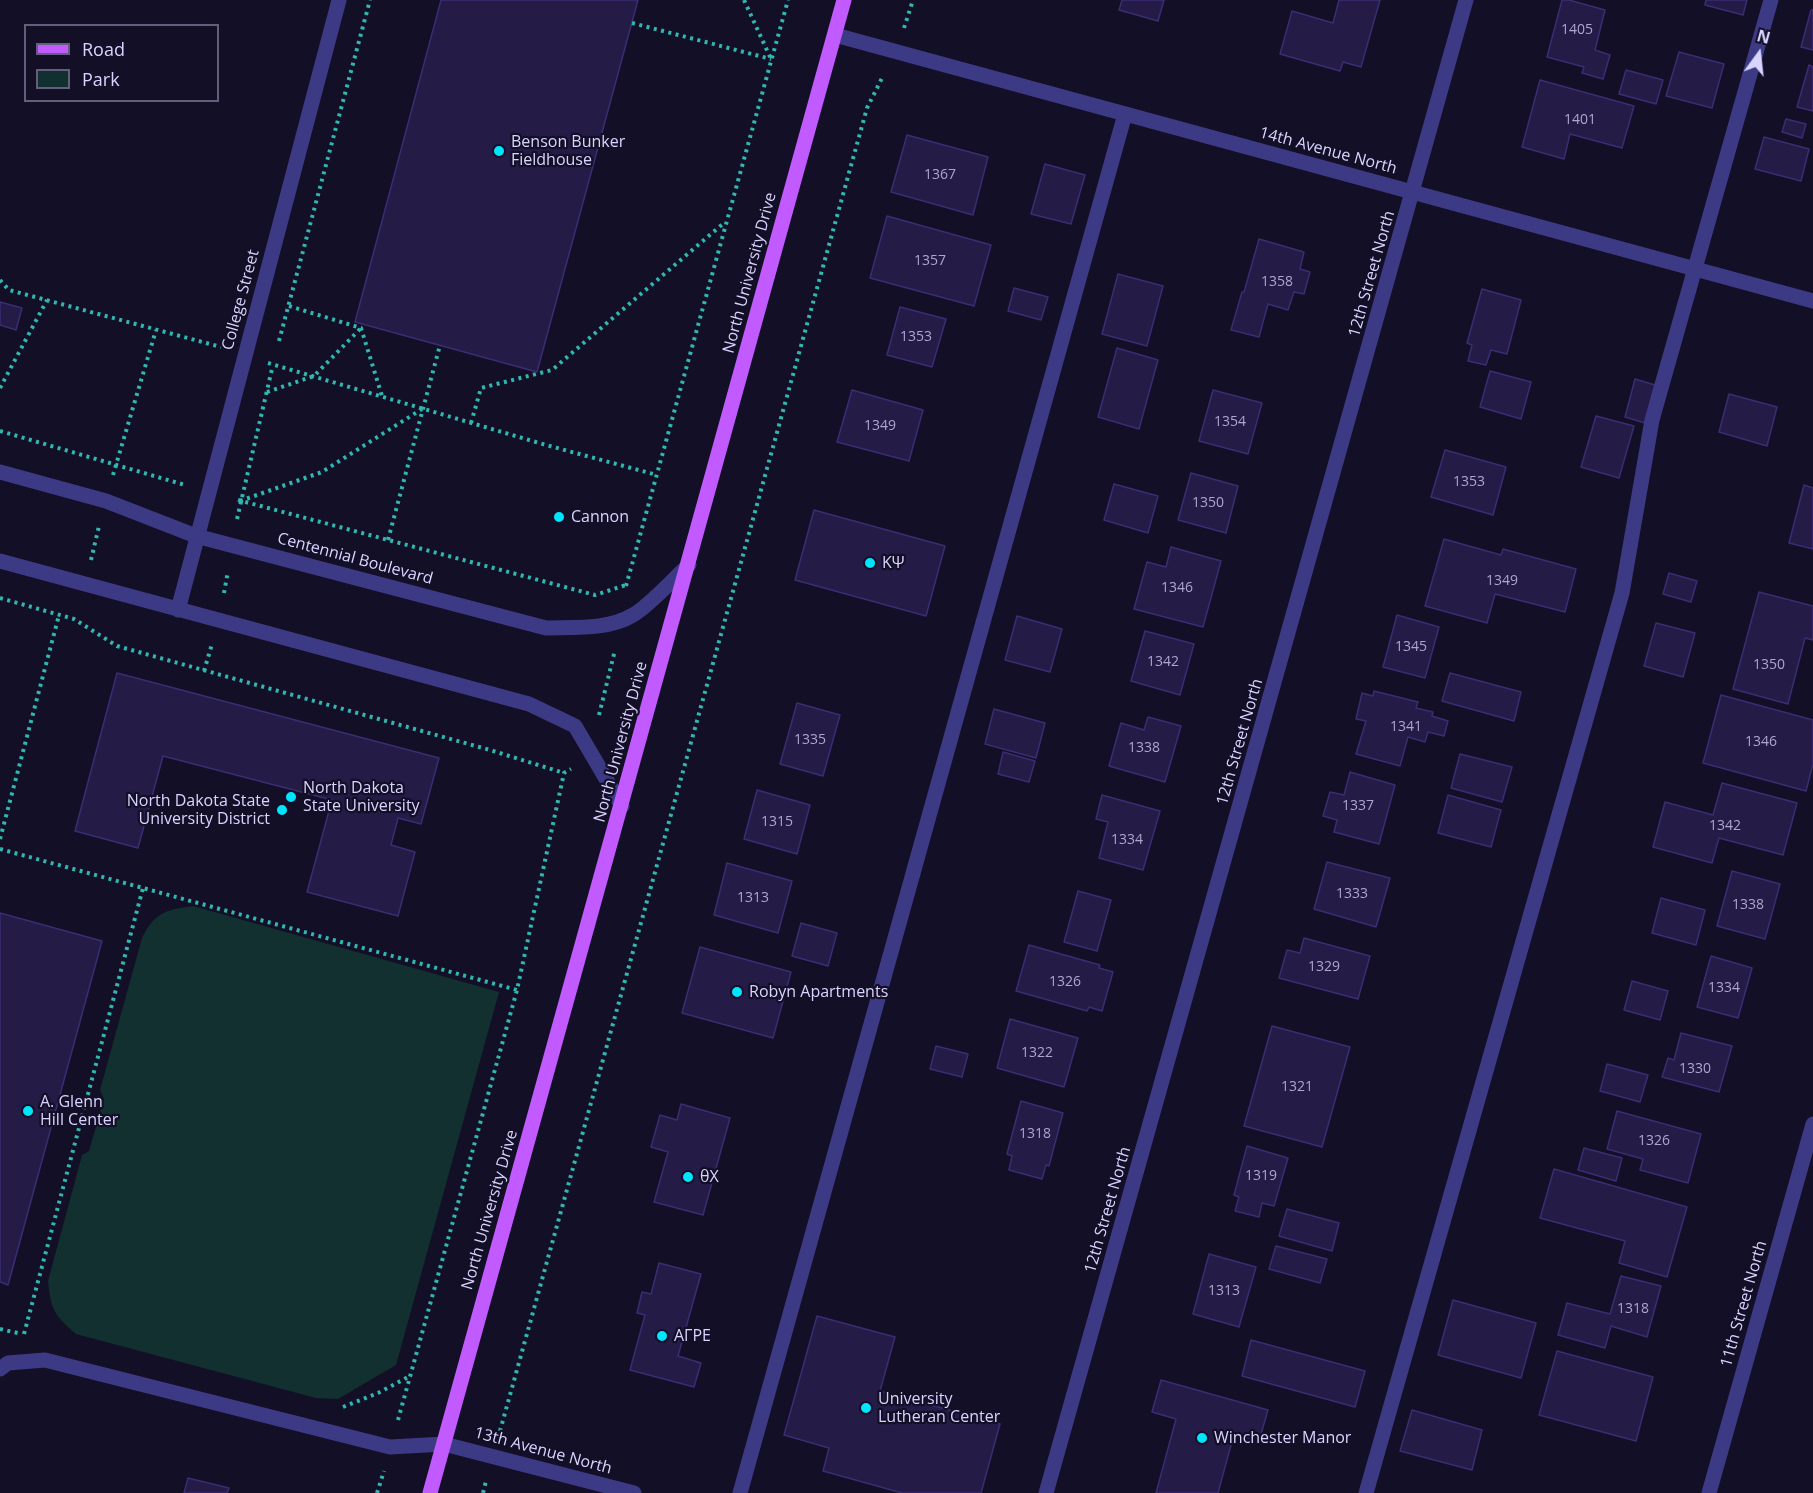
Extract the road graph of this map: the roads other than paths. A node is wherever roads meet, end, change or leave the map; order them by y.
1 (339, 0) edge
2 (844, 0) edge
3 (1466, 0) edge
4 (1771, 0) edge
5 (834, 35) junction
6 (1125, 114) junction
7 (1413, 192) junction
8 (1696, 269) junction
9 (1813, 301) edge
10 (0, 472) edge
11 (196, 536) junction
12 (0, 561) edge
13 (689, 565) junction
14 (178, 610) junction
15 (622, 806) junction
16 (1813, 1124) edge
17 (0, 1369) edge
18 (444, 1444) junction
19 (430, 1493) edge
20 (633, 1493) edge
21 (740, 1493) edge
22 (1046, 1493) edge
23 (1366, 1493) edge
24 (1709, 1493) edge

1 - 11 street, College Street
2 - 5 main road, North University Drive
3 - 7 street, 12th Street North
4 - 8 street
5 - 6 street, 14th Avenue North
5 - 13 main road, North University Drive
6 - 7 street, 14th Avenue North
6 - 21 street
7 - 8 street, 14th Avenue North
7 - 22 street, 12th Street North
8 - 9 street, 14th Avenue North
8 - 23 street
10 - 11 street, Centennial Boulevard
11 - 13 street, Centennial Boulevard
11 - 14 street, College Street
12 - 14 street
13 - 15 main road, North University Drive
14 - 15 street
15 - 18 main road, North University Drive
16 - 24 street, 11th Street North
17 - 18 street, 13th Avenue North
18 - 19 main road, North University Drive
18 - 20 street, 13th Avenue North

